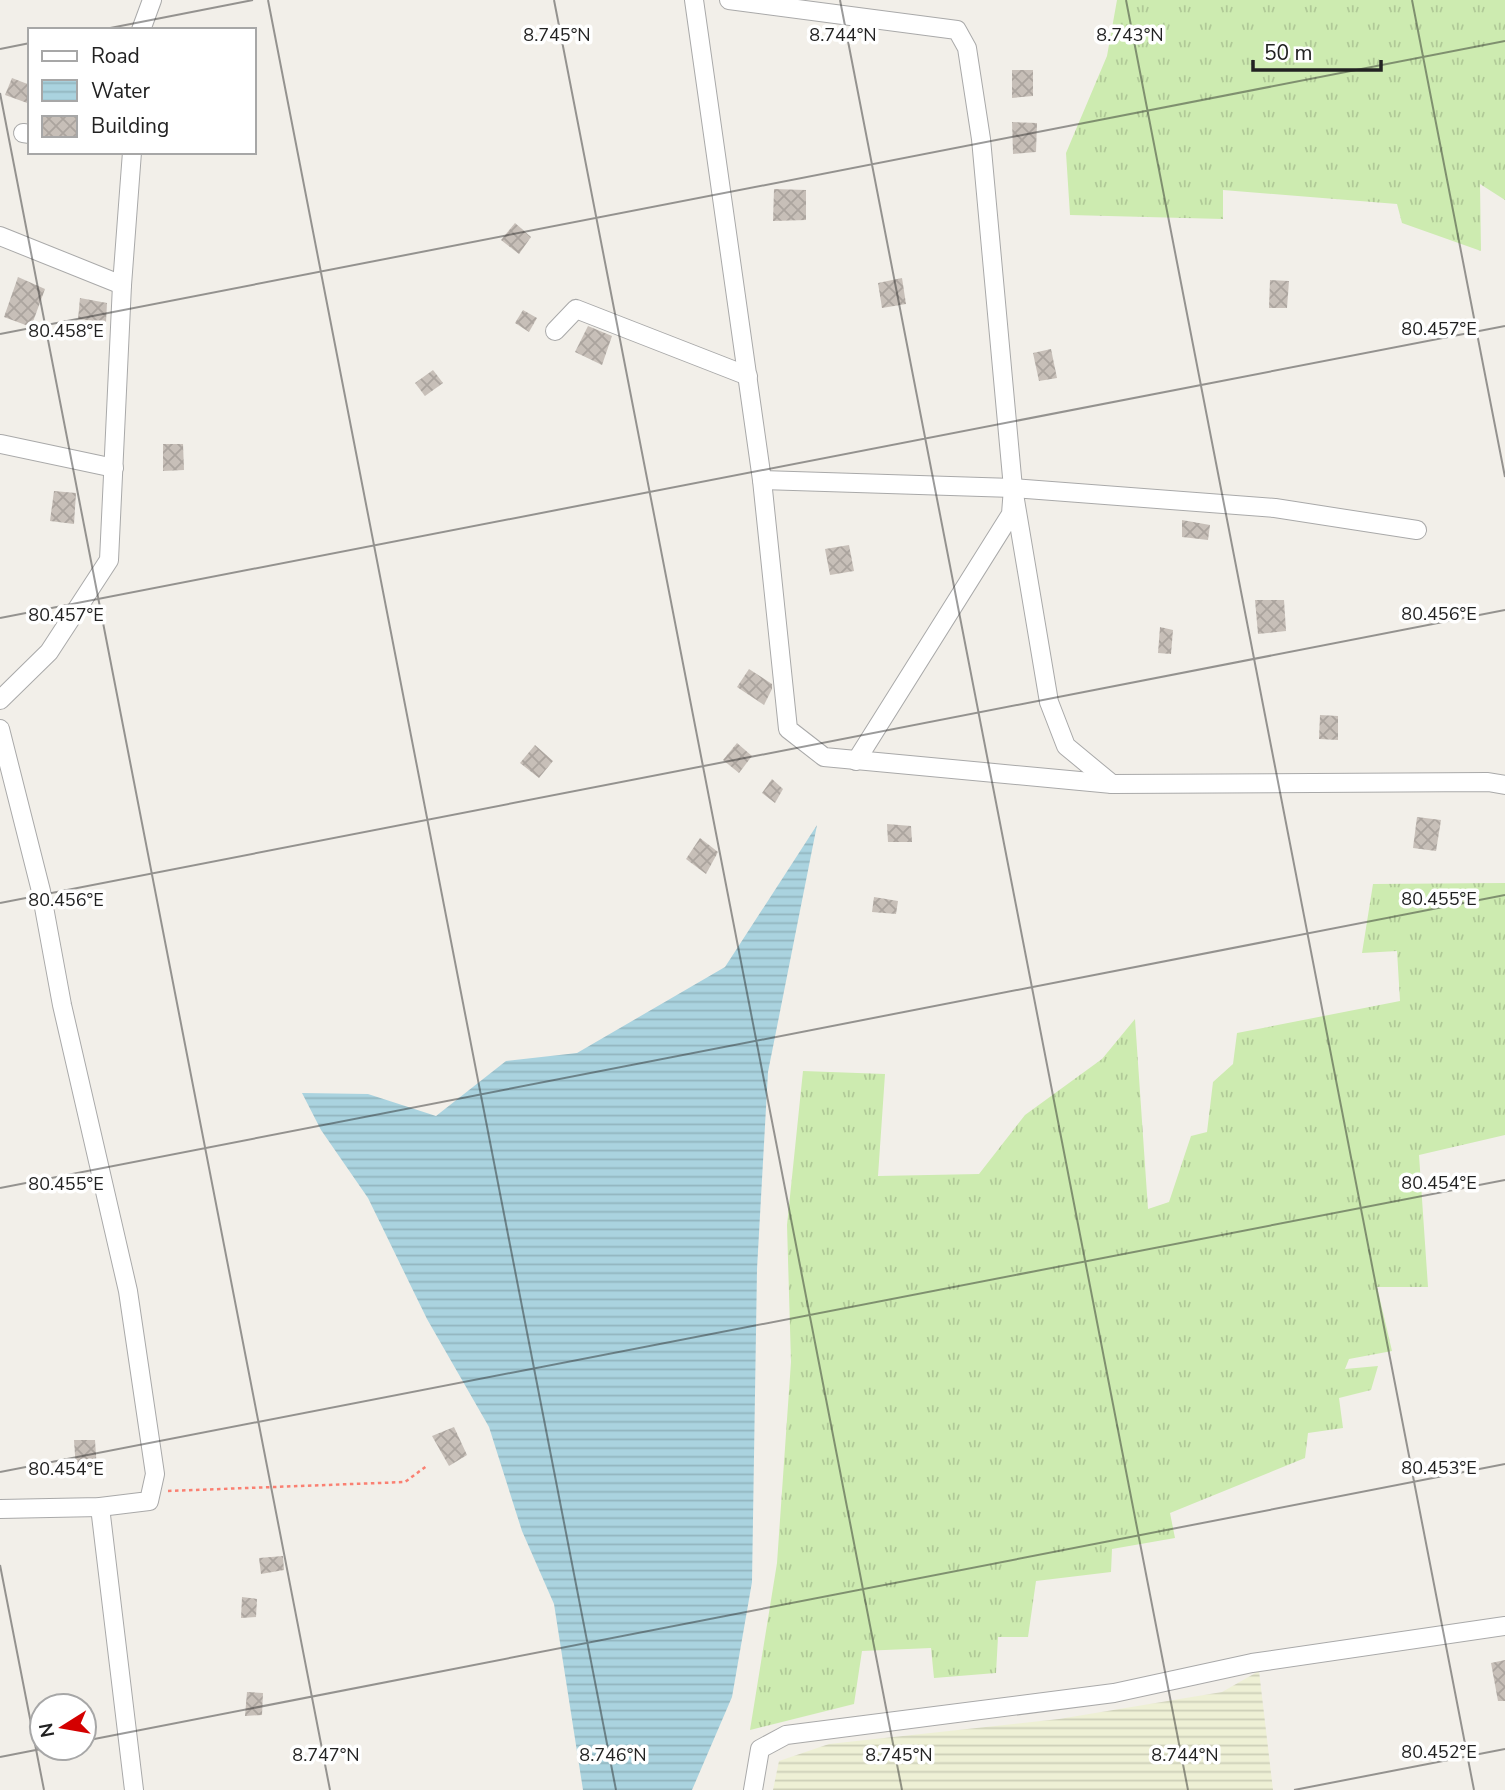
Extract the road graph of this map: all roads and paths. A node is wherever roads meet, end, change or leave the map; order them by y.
1 (152, 0) edge
2 (694, 0) edge
3 (729, 0) edge
4 (142, 28) edge
5 (132, 154) edge
6 (0, 236) edge
7 (122, 285) junction
8 (555, 331) dead end
9 (748, 376) junction
10 (1, 444) edge
11 (114, 468) junction
12 (762, 480) junction
13 (1013, 488) junction
14 (1417, 530) dead end
15 (0, 700) edge
16 (0, 729) edge
17 (856, 761) junction
18 (1112, 784) junction
19 (1505, 785) edge
20 (428, 1465) dead end
21 (151, 1492) junction
22 (100, 1507) junction
23 (0, 1509) edge
24 (1505, 1626) edge
25 (134, 1790) edge
26 (753, 1790) edge

1 - 4 street
2 - 9 street
3 - 13 street
5 - 7 street
6 - 7 street
7 - 11 street
8 - 9 street
9 - 12 street
10 - 11 street
11 - 15 street
12 - 13 street
12 - 17 street
13 - 14 street
13 - 17 street
13 - 18 street
16 - 21 street
17 - 18 street
18 - 19 street
20 - 21 path
21 - 22 street
22 - 23 street
22 - 25 street
24 - 26 street

